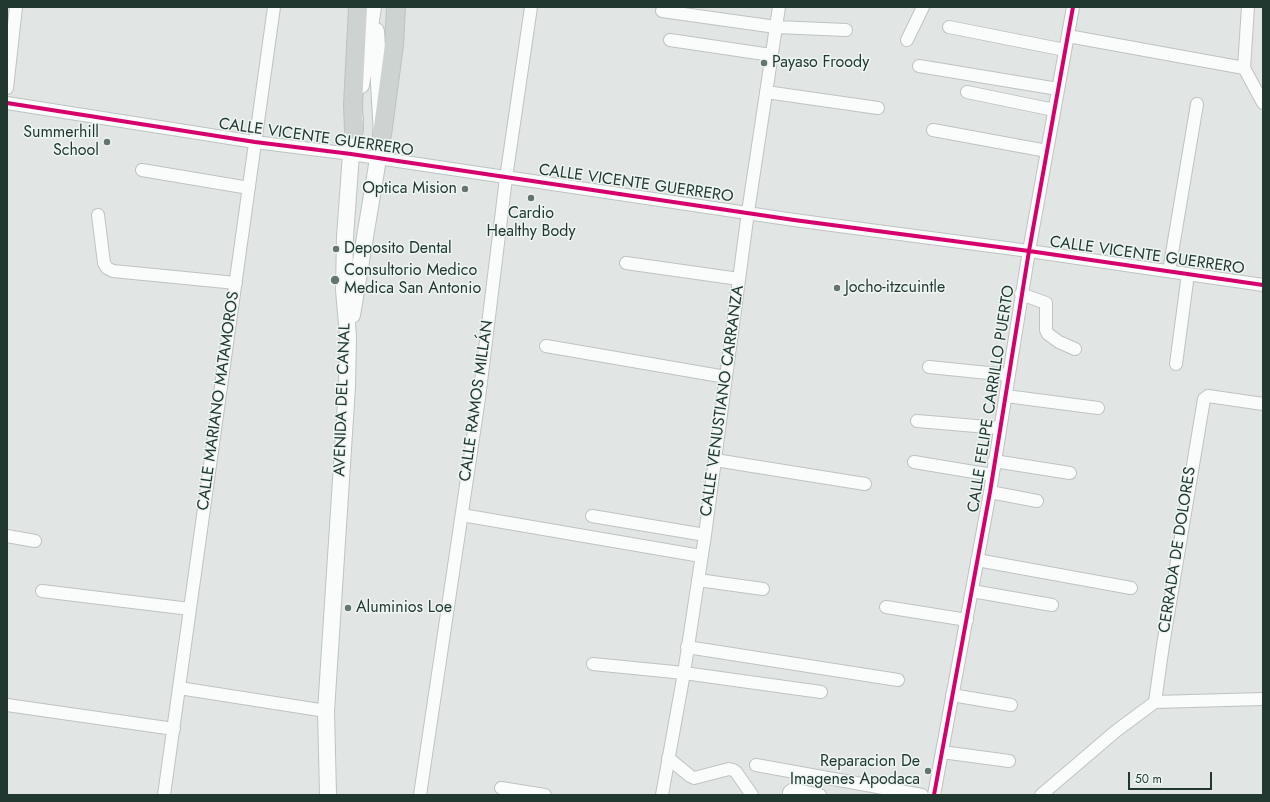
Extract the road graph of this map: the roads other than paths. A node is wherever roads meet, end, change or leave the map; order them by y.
1 (16, 7) edge
2 (274, 7) edge
3 (358, 7) edge
4 (374, 7) edge
5 (396, 7) edge
6 (530, 7) edge
7 (779, 7) edge
8 (924, 7) edge
9 (1073, 7) edge
10 (1248, 7) edge
11 (662, 12) dead end
12 (11, 20) edge
13 (776, 27) junction
14 (949, 27) dead end
15 (846, 30) dead end
16 (1068, 36) junction
17 (670, 40) dead end
18 (907, 40) dead end
19 (1065, 50) junction
20 (772, 55) junction
21 (919, 66) dead end
22 (1244, 68) junction
23 (7, 88) edge
24 (1058, 89) junction
25 (766, 92) junction
26 (967, 92) dead end
27 (7, 103) edge
28 (1263, 103) edge
29 (1198, 104) dead end
30 (878, 108) dead end
31 (1054, 110) junction
32 (354, 130) junction
33 (934, 130) dead end
34 (382, 135) junction
35 (255, 142) junction
36 (1047, 151) junction
37 (351, 154) junction
38 (378, 158) junction
39 (142, 170) dead end
40 (506, 178) junction
41 (248, 188) junction
42 (748, 212) junction
43 (98, 215) dead end
44 (1029, 250) junction
45 (626, 263) dead end
46 (1169, 271) junction
47 (1188, 274) junction
48 (739, 279) junction
49 (236, 283) junction
50 (1263, 285) edge
51 (1021, 294) junction
52 (348, 336) junction
53 (546, 346) dead end
54 (1075, 349) dead end
55 (1176, 364) dead end
56 (929, 367) dead end
57 (1008, 375) junction
58 (726, 377) junction
59 (1006, 396) junction
60 (1263, 404) edge
61 (1098, 408) dead end
62 (917, 421) dead end
63 (1000, 428) junction
64 (715, 460) junction
65 (994, 460) junction
66 (914, 462) dead end
67 (1070, 473) dead end
68 (992, 475) junction
69 (865, 484) dead end
70 (990, 492) junction
71 (1037, 500) dead end
72 (462, 515) junction
73 (592, 516) dead end
74 (705, 535) junction
75 (7, 536) edge
76 (35, 540) dead end
77 (701, 556) junction
78 (977, 560) junction
79 (698, 580) junction
80 (1130, 588) dead end
81 (763, 589) dead end
82 (42, 591) dead end
83 (972, 591) junction
84 (1052, 605) dead end
85 (886, 607) dead end
86 (190, 609) junction
87 (967, 620) junction
88 (687, 647) junction
89 (593, 664) dead end
90 (684, 673) junction
91 (898, 680) dead end
92 (179, 688) junction
93 (821, 692) dead end
94 (952, 694) junction
95 (1263, 699) edge
96 (1155, 702) junction
97 (1011, 704) dead end
98 (7, 705) edge
99 (326, 712) junction
100 (174, 728) junction
101 (942, 752) junction
102 (668, 758) junction
103 (1009, 761) dead end
104 (756, 765) dead end
105 (501, 788) dead end
106 (164, 795) edge
107 (328, 795) edge
108 (420, 795) edge
109 (545, 795) edge
110 (662, 795) edge
111 (752, 795) edge
112 (789, 795) edge
113 (820, 795) edge
114 (922, 795) edge
115 (934, 795) edge
116 (1041, 795) edge

1 - 12 street
2 - 35 street, CALLE MARIANO MATAMOROS
3 - 32 main road
4 - 32 main road, AVENIDA DEL CANAL
4 - 34 main road
5 - 34 main road
6 - 40 street, CALLE RAMOS MILLÁN
7 - 13 street, CALLE VENUSTIANO CARRANZA
8 - 18 street
9 - 16 street, CALLE FELIPE CARRILLO PUERTO
10 - 22 street
11 - 13 street
12 - 23 street
13 - 15 street
13 - 20 street, CALLE VENUSTIANO CARRANZA
14 - 19 street
16 - 19 street, CALLE FELIPE CARRILLO PUERTO
16 - 22 street
17 - 20 street
19 - 24 street, CALLE FELIPE CARRILLO PUERTO
20 - 25 street, CALLE VENUSTIANO CARRANZA
21 - 24 street
22 - 28 street
24 - 31 street, CALLE FELIPE CARRILLO PUERTO
25 - 30 street
25 - 42 street, CALLE VENUSTIANO CARRANZA
26 - 31 street
27 - 35 street, CALLE VICENTE GUERRERO
29 - 46 street
31 - 36 street, CALLE FELIPE CARRILLO PUERTO
32 - 37 main road, AVENIDA DEL CANAL
33 - 36 street
34 - 38 main road
35 - 37 street, CALLE VICENTE GUERRERO
35 - 41 street, CALLE MARIANO MATAMOROS
36 - 44 street, CALLE FELIPE CARRILLO PUERTO
37 - 38 street, CALLE VICENTE GUERRERO
37 - 52 main road, AVENIDA DEL CANAL
38 - 40 street, CALLE VICENTE GUERRERO
38 - 52 main road
39 - 41 street
40 - 42 street, CALLE VICENTE GUERRERO
40 - 72 street, CALLE RAMOS MILLÁN
41 - 49 street, CALLE MARIANO MATAMOROS
42 - 44 street, CALLE VICENTE GUERRERO
42 - 48 street, CALLE VENUSTIANO CARRANZA
43 - 49 street
44 - 46 street, CALLE VICENTE GUERRERO
44 - 51 street, CALLE FELIPE CARRILLO PUERTO
45 - 48 street
46 - 47 street, CALLE VICENTE GUERRERO
47 - 50 street, CALLE VICENTE GUERRERO
47 - 55 street
48 - 58 street, CALLE VENUSTIANO CARRANZA
49 - 86 street, CALLE MARIANO MATAMOROS
51 - 54 street
51 - 57 street, CALLE FELIPE CARRILLO PUERTO
52 - 99 main road, AVENIDA DEL CANAL
53 - 58 street
56 - 57 street
57 - 59 street, CALLE FELIPE CARRILLO PUERTO
58 - 64 street, CALLE VENUSTIANO CARRANZA
59 - 61 street
59 - 63 street, CALLE FELIPE CARRILLO PUERTO
60 - 96 street, CERRADA DE DOLORES
62 - 63 street
63 - 65 street, CALLE FELIPE CARRILLO PUERTO
64 - 69 street
64 - 74 street, CALLE VENUSTIANO CARRANZA
65 - 67 street
65 - 68 street, CALLE FELIPE CARRILLO PUERTO
66 - 68 street
68 - 70 street, CALLE FELIPE CARRILLO PUERTO
70 - 71 street
70 - 78 street, CALLE FELIPE CARRILLO PUERTO
72 - 77 street
72 - 108 street, CALLE RAMOS MILLÁN
73 - 74 street
74 - 77 street, CALLE VENUSTIANO CARRANZA
75 - 76 street
77 - 79 street, CALLE VENUSTIANO CARRANZA
78 - 80 street
78 - 83 street, CALLE FELIPE CARRILLO PUERTO
79 - 81 street
79 - 88 street, CALLE VENUSTIANO CARRANZA
82 - 86 street
83 - 84 street
83 - 87 street, CALLE FELIPE CARRILLO PUERTO
85 - 87 street
86 - 92 street, CALLE MARIANO MATAMOROS
87 - 94 street, CALLE FELIPE CARRILLO PUERTO
88 - 90 street, CALLE VENUSTIANO CARRANZA
88 - 91 street
89 - 90 street
90 - 93 street
90 - 102 street, CALLE VENUSTIANO CARRANZA
92 - 99 street
92 - 100 street, CALLE MARIANO MATAMOROS
94 - 97 street
94 - 101 street, CALLE FELIPE CARRILLO PUERTO
95 - 96 street
96 - 116 street
98 - 100 street
99 - 107 main road, AVENIDA DEL CANAL
100 - 106 street, CALLE MARIANO MATAMOROS
101 - 103 street
101 - 115 street, CALLE FELIPE CARRILLO PUERTO
102 - 110 street, CALLE VENUSTIANO CARRANZA
102 - 111 street
104 - 114 street
105 - 109 street
112 - 113 street

